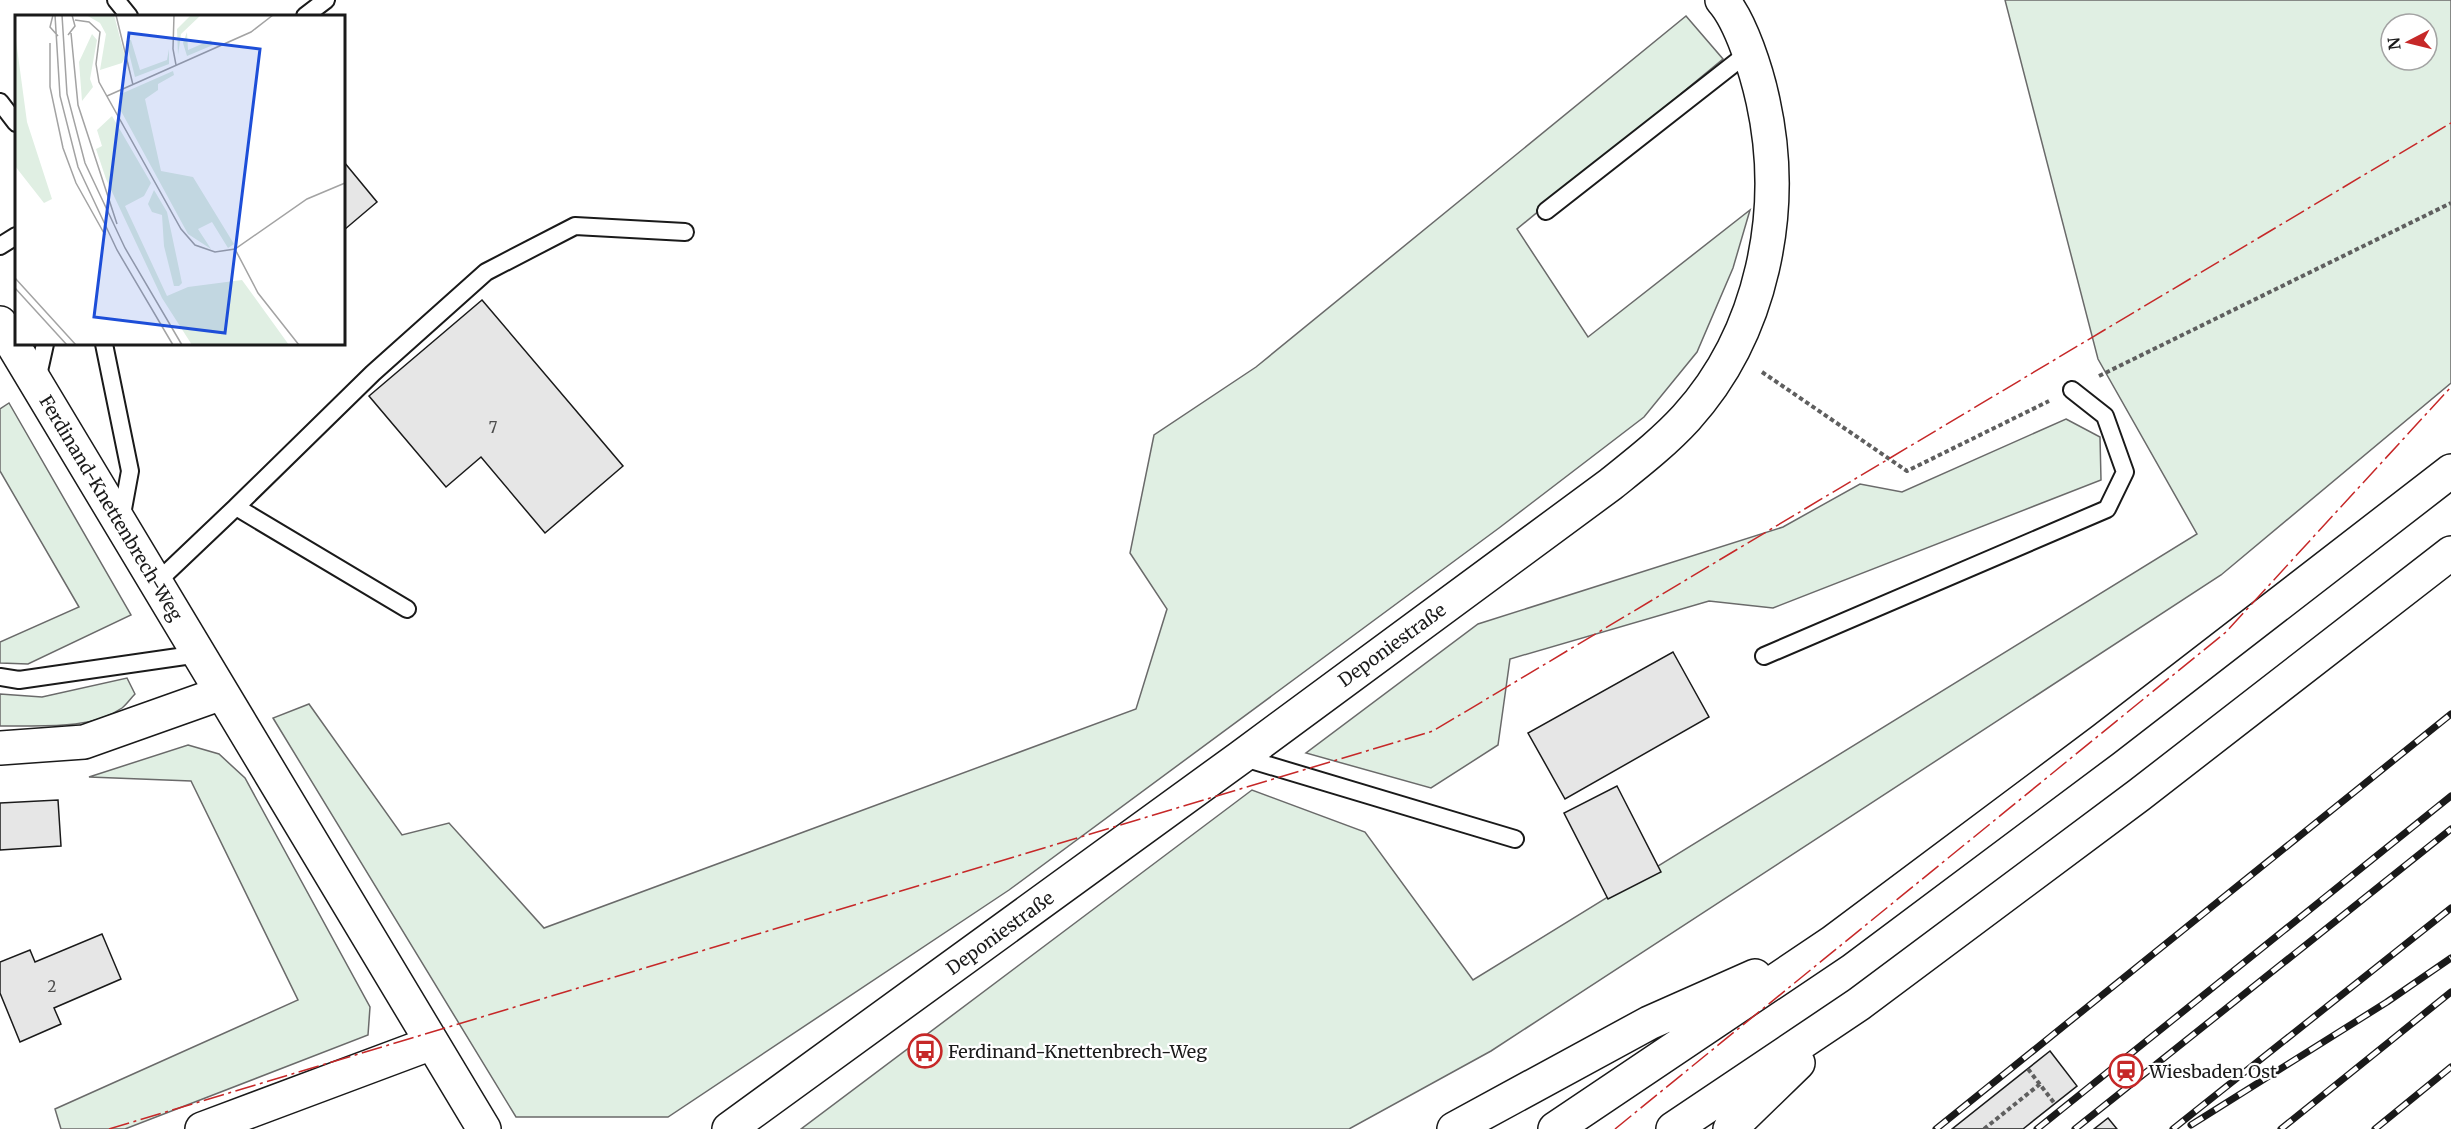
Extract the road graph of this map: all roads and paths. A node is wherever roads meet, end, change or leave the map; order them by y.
1 (116, 0) edge
2 (326, 0) edge
3 (1727, 2) edge
4 (128, 15) edge
5 (306, 15) edge
6 (1749, 52) junction
7 (0, 102) edge
8 (15, 122) edge
9 (2451, 203) edge
10 (1546, 211) dead end
11 (685, 232) dead end
12 (15, 237) edge
13 (0, 246) edge
14 (0, 323) edge
15 (45, 345) edge
16 (104, 345) edge
17 (1732, 351) junction
18 (37, 384) junction
19 (2072, 390) junction
20 (2451, 471) edge
21 (236, 507) junction
22 (120, 524) junction
23 (2451, 553) edge
24 (156, 583) junction
25 (407, 609) dead end
26 (199, 654) junction
27 (1764, 656) dead end
28 (0, 677) edge
29 (222, 693) junction
30 (0, 748) edge
31 (1241, 757) junction
32 (1515, 839) dead end
33 (1833, 942) junction
34 (1859, 1004) junction
35 (432, 1043) junction
36 (2028, 1069) dead end
37 (2040, 1084) junction
38 (2055, 1104) dead end
39 (202, 1129) edge
40 (484, 1129) edge
41 (729, 1129) edge
42 (1454, 1129) edge
43 (1555, 1129) edge
44 (1673, 1129) edge
45 (1730, 1129) edge
46 (1984, 1129) edge

1 - 4 lane
2 - 5 lane
3 - 6 main road, Deponiestraße
6 - 10 lane
6 - 17 main road, Deponiestraße
7 - 8 lane
9 - 19 path
11 - 21 lane
12 - 13 lane
14 - 18 main road, Ferdinand-Knettenbrech-Weg
15 - 18 lane
16 - 22 lane
17 - 19 path
17 - 31 main road, Deponiestraße
18 - 22 main road, Ferdinand-Knettenbrech-Weg
19 - 27 lane
20 - 33 main road
21 - 24 lane
21 - 25 lane
22 - 24 main road, Ferdinand-Knettenbrech-Weg
23 - 34 main road
24 - 26 main road, Ferdinand-Knettenbrech-Weg
26 - 28 lane
26 - 29 main road, Ferdinand-Knettenbrech-Weg
29 - 30 main road
29 - 35 main road, Ferdinand-Knettenbrech-Weg
31 - 32 lane
31 - 41 main road, Deponiestraße
33 - 42 main road
33 - 43 main road
34 - 44 main road
34 - 45 main road
35 - 39 main road
35 - 40 main road, Ferdinand-Knettenbrech-Weg
36 - 37 path
37 - 38 path
37 - 46 path

